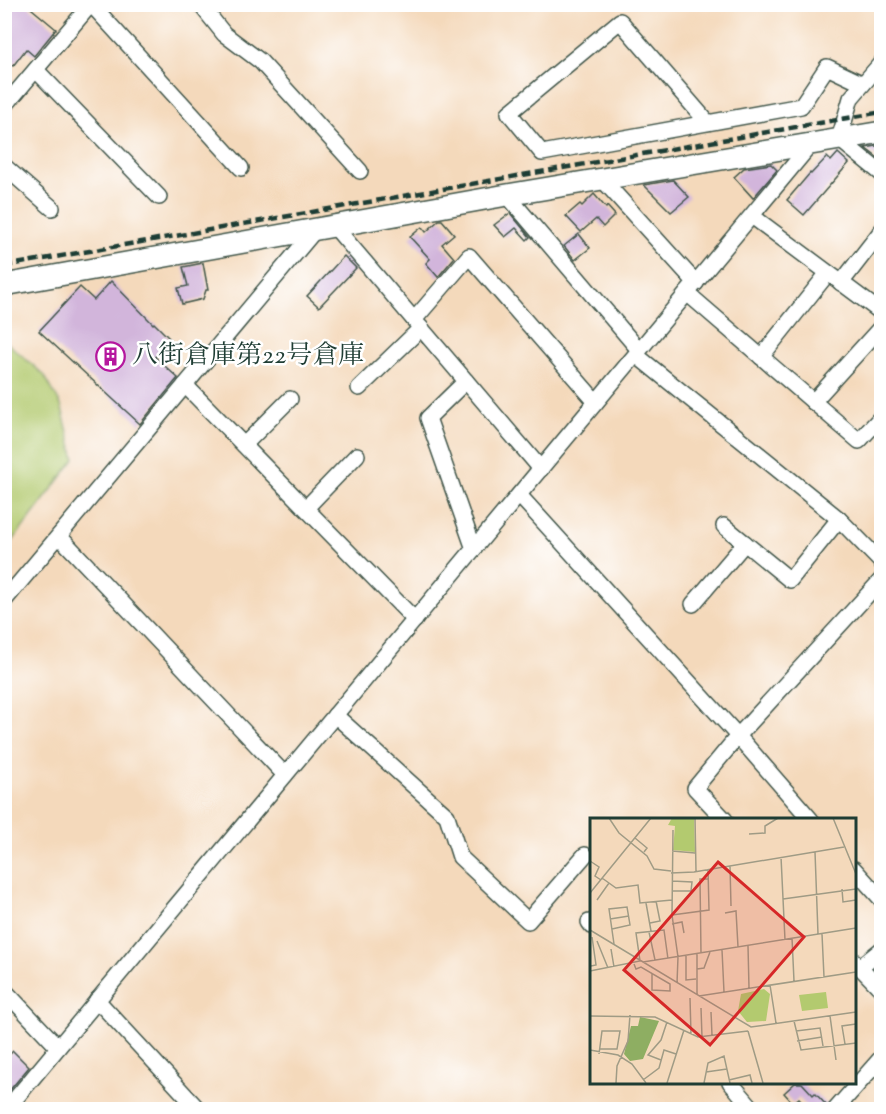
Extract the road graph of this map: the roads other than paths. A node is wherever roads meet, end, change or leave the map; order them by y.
1 (91, 4) edge
2 (200, 4) edge
3 (882, 62) edge
4 (36, 70) junction
5 (863, 84) junction
6 (4, 107) edge
7 (708, 123) junction
8 (882, 132) edge
9 (839, 139) junction
10 (812, 143) junction
11 (4, 165) edge
12 (241, 168) dead end
13 (360, 171) dead end
14 (882, 174) edge
15 (602, 179) junction
16 (507, 195) junction
17 (159, 196) dead end
18 (52, 208) dead end
19 (752, 216) junction
20 (325, 228) junction
21 (882, 230) edge
22 (828, 273) junction
23 (841, 283) junction
24 (4, 285) edge
25 (692, 288) junction
26 (882, 313) edge
27 (417, 324) junction
28 (882, 326) edge
29 (638, 352) junction
30 (761, 357) junction
31 (466, 381) junction
32 (186, 385) junction
33 (359, 388) dead end
34 (290, 399) dead end
35 (596, 402) junction
36 (813, 402) junction
37 (882, 416) edge
38 (244, 445) junction
39 (357, 455) dead end
40 (541, 469) junction
41 (519, 495) junction
42 (306, 508) junction
43 (839, 519) junction
44 (724, 526) dead end
45 (59, 536) junction
46 (746, 543) junction
47 (474, 549) junction
48 (882, 563) edge
49 (882, 579) edge
50 (4, 601) edge
51 (693, 604) dead end
52 (414, 620) junction
53 (335, 715) junction
54 (738, 736) junction
55 (285, 776) junction
56 (723, 818) edge
57 (809, 818) edge
58 (585, 855) dead end
59 (856, 870) edge
60 (882, 900) edge
61 (882, 950) edge
62 (857, 964) edge
63 (4, 990) edge
64 (882, 990) edge
65 (97, 1000) junction
66 (58, 1047) junction
67 (882, 1057) edge
68 (731, 1084) edge
69 (6, 1110) edge
70 (199, 1110) edge
71 (754, 1110) edge
72 (835, 1110) edge

1 - 4 street
1 - 12 street
2 - 13 street
3 - 5 street
4 - 6 street
4 - 17 street
5 - 7 street
5 - 9 street
7 - 7 street
8 - 9 street
9 - 10 street
9 - 14 street
10 - 15 street
10 - 19 street
11 - 18 street
15 - 16 street
15 - 25 street
16 - 20 street
16 - 29 street
19 - 22 street
19 - 25 street
20 - 24 street
20 - 27 street
20 - 32 street
21 - 23 street
22 - 23 street
22 - 30 street
23 - 26 street
25 - 29 street
25 - 30 street
27 - 31 street
27 - 33 street
27 - 35 street
28 - 36 street
29 - 35 street
29 - 43 street
30 - 36 street
31 - 40 street
31 - 47 street
32 - 38 street
32 - 45 street
34 - 38 street
35 - 40 street
36 - 37 street
38 - 42 street
39 - 42 street
40 - 41 street
41 - 47 street
41 - 54 street
42 - 52 street
43 - 46 street
43 - 48 street
44 - 46 street
45 - 50 street
45 - 55 street
46 - 51 street
47 - 52 street
49 - 54 street
52 - 53 street
53 - 55 street
53 - 58 street
54 - 56 street
54 - 57 street
55 - 65 street
59 - 60 street
61 - 62 street
62 - 64 street
63 - 66 street
65 - 66 street
65 - 70 street
66 - 69 street
67 - 72 street
68 - 71 street

